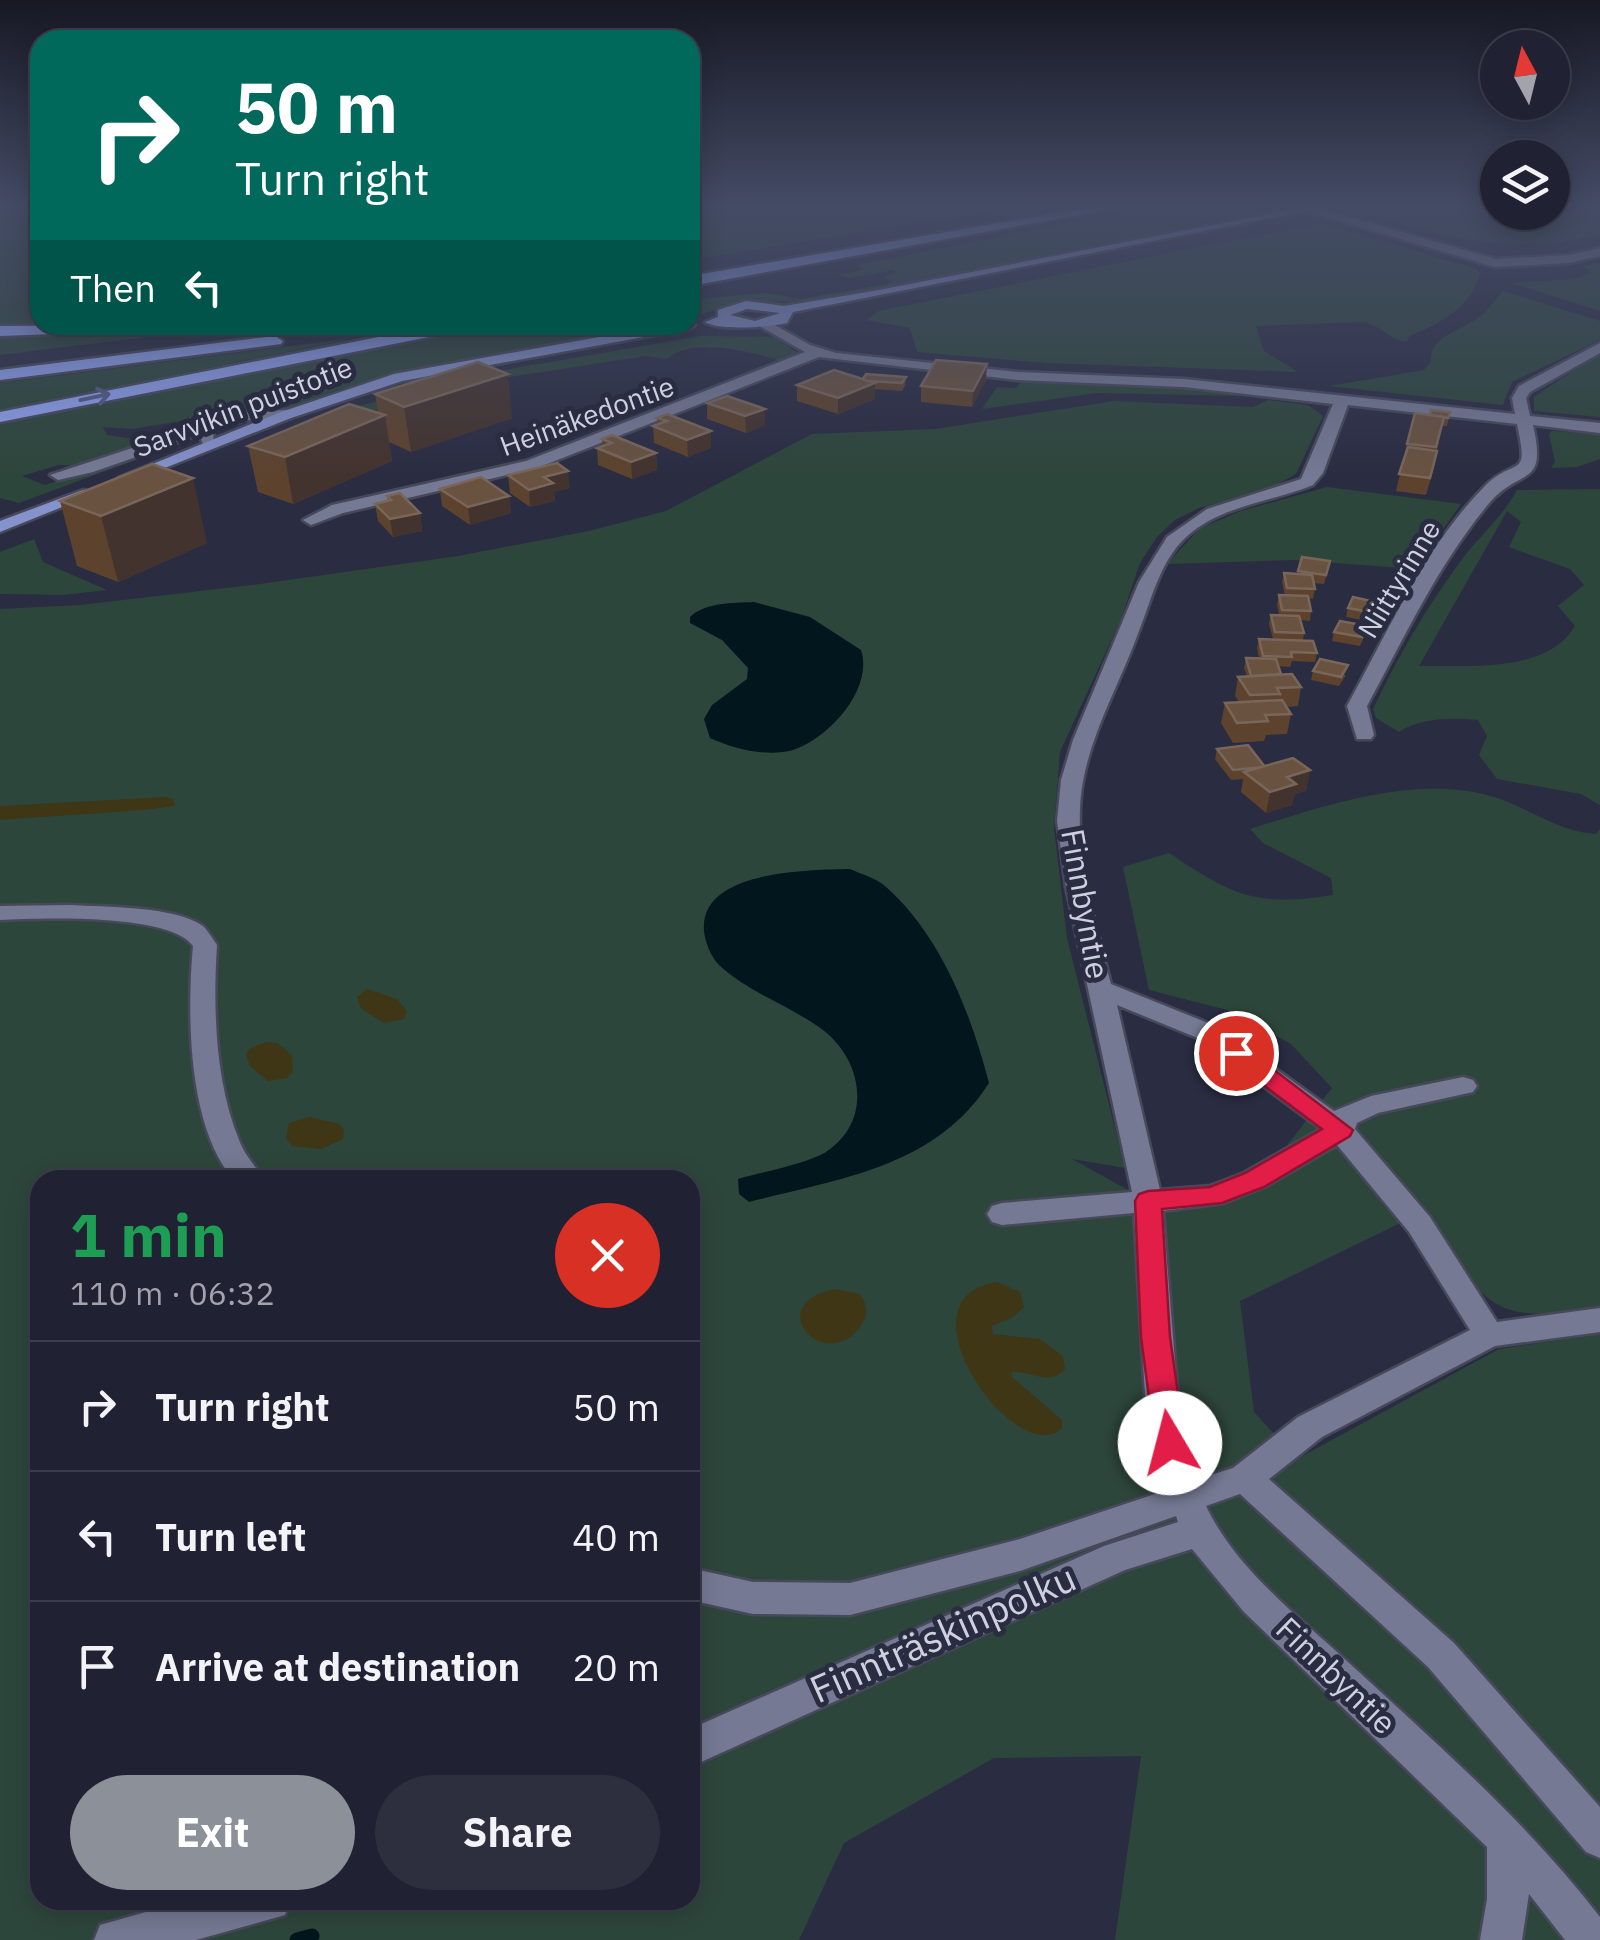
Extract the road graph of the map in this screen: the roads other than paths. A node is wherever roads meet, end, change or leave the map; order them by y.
1 (861, 297) edge
2 (784, 310) junction
3 (726, 320) junction
4 (700, 324) edge
5 (766, 324) junction
6 (30, 331) edge
7 (0, 332) edge
8 (228, 335) edge
9 (310, 335) edge
10 (414, 335) edge
11 (633, 335) edge
12 (1600, 347) edge
13 (816, 353) junction
14 (0, 363) edge
15 (0, 375) edge
16 (1341, 402) junction
17 (286, 415) joint
18 (0, 417) edge
19 (1526, 422) junction
20 (1600, 428) edge
21 (208, 436) junction
22 (58, 475) dead end
23 (311, 520) dead end
24 (0, 527) edge
25 (1364, 735) dead end
26 (0, 913) edge
27 (1099, 988) junction
28 (1463, 1086) dead end
29 (1341, 1130) junction
30 (239, 1170) edge
31 (1148, 1201) junction
32 (1002, 1214) dead end
33 (1600, 1320) edge
34 (1489, 1335) junction
35 (1245, 1478) junction
36 (1193, 1515) junction
37 (700, 1586) edge
38 (700, 1744) edge
39 (1507, 1838) junction
40 (1600, 1838) edge
41 (231, 1910) edge
42 (115, 1940) edge
43 (1502, 1940) edge
44 (1591, 1940) edge

1 - 2 main road
2 - 3 main road
2 - 5 main road
3 - 4 main road, Sarvvikin puistotie
3 - 5 main road
5 - 13 street
6 - 7 highway
8 - 14 highway
9 - 15 highway
18 -> 10 highway
11 - 17 main road, Sarvvikin puistotie
12 - 19 street
13 - 16 street
13 - 23 street, Heinäkedontie
16 - 19 street
16 - 27 street, Finnbyntie
17 - 21 street
19 - 20 street
19 - 25 street, Niittyrinne
21 - 22 street
21 - 24 main road, Sarvvikin puistotie
26 - 30 street
27 - 29 street
27 - 31 street, Finnbyntie
28 - 29 street
29 - 31 street
29 - 34 street
31 - 32 street
31 - 36 street, Finnbyntie
33 - 34 street
34 - 35 street
35 - 36 street
35 - 40 street
36 - 37 street
36 - 38 street, Finnträskinpolku
36 - 39 street, Finnbyntie
39 - 43 street
39 - 44 street, Finnbyntie
41 - 42 street

